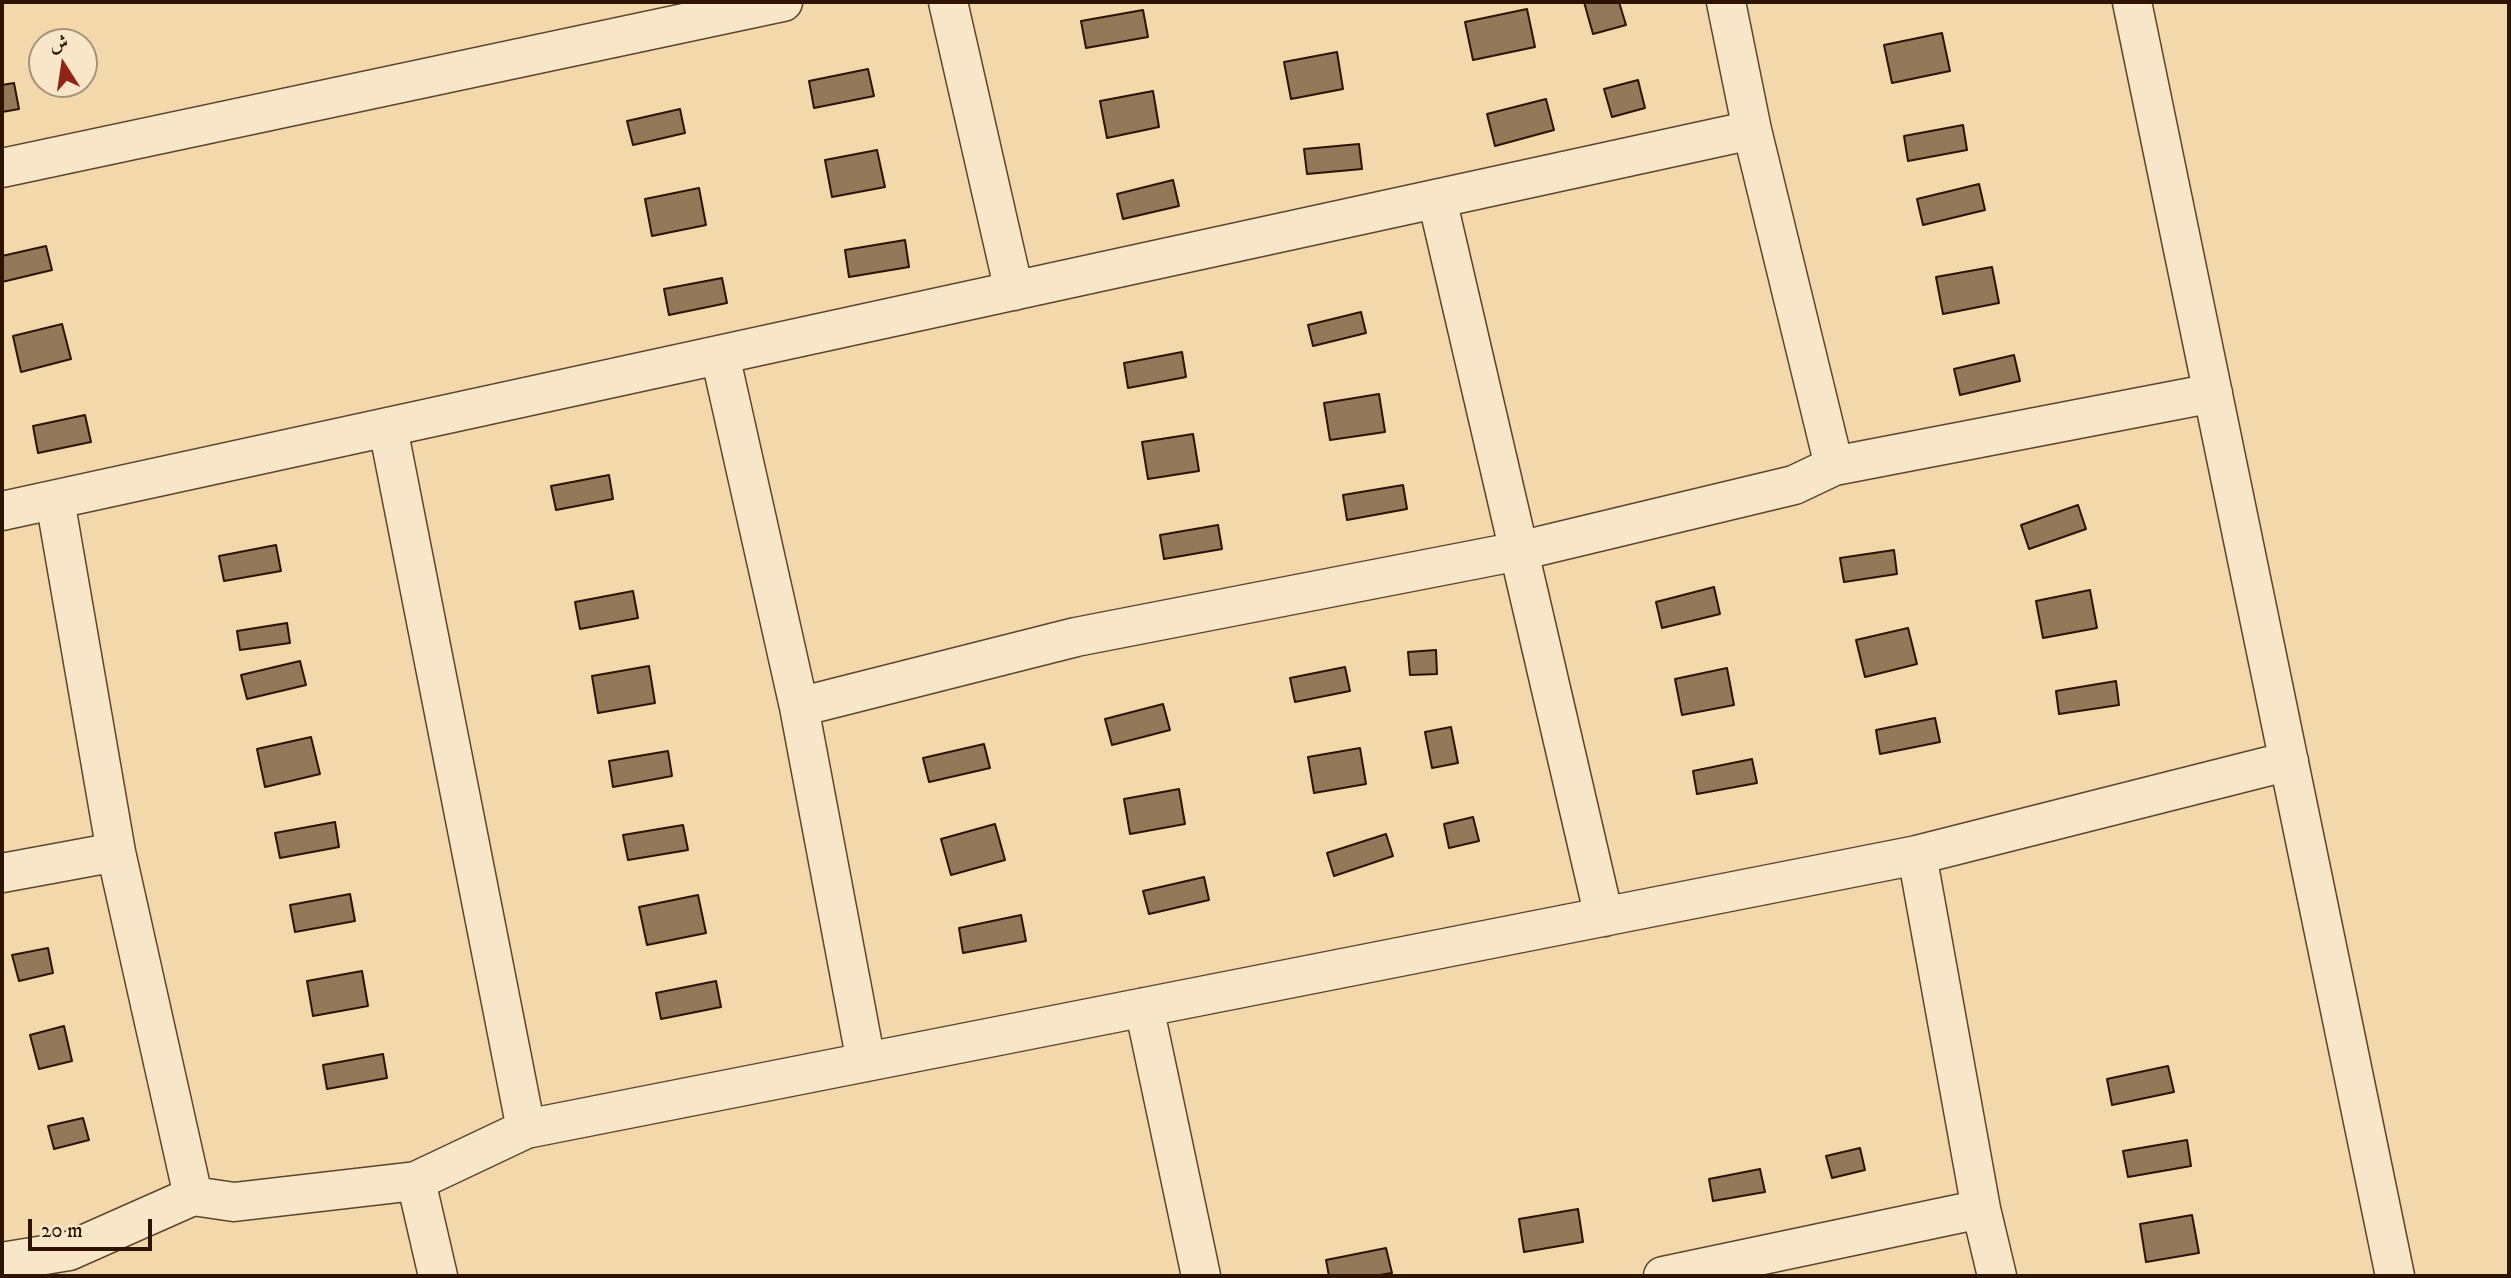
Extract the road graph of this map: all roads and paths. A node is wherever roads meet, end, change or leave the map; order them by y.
1 (783, 2) edge
2 (948, 2) edge
3 (1726, 2) edge
4 (2132, 2) edge
5 (1752, 130) junction
6 (2, 168) edge
7 (1437, 199) junction
8 (1014, 291) junction
9 (720, 355) junction
10 (2213, 393) junction
11 (388, 428) junction
12 (1834, 466) junction
13 (55, 500) junction
14 (2, 511) edge
15 (1519, 551) junction
16 (799, 707) junction
17 (2289, 761) junction
18 (116, 852) junction
19 (1917, 855) junction
20 (2, 873) edge
21 (1604, 917) junction
22 (1144, 1007) junction
23 (866, 1062) junction
24 (526, 1129) junction
25 (416, 1181) junction
26 (192, 1196) junction
27 (1981, 1209) junction
28 (2, 1262) edge
29 (72, 1264) edge
30 (438, 1276) edge
31 (1201, 1276) edge
32 (1663, 1276) edge
33 (1997, 1276) edge
34 (2395, 1276) edge

1 - 6 street
2 - 8 street
3 - 5 street
4 - 10 street
5 - 7 street
5 - 12 street
7 - 8 street
7 - 15 street
8 - 9 street
9 - 11 street
9 - 16 street
10 - 12 street
10 - 17 street
11 - 13 street
11 - 24 street
12 - 15 street
13 - 14 street
13 - 18 street
15 - 16 street
15 - 21 street
16 - 23 street
17 - 19 street
17 - 34 street
18 - 20 street
18 - 26 street
19 - 21 street
19 - 27 street
21 - 22 street
22 - 23 street
22 - 31 street
23 - 24 street
24 - 25 street
25 - 26 street
25 - 30 street
26 - 29 street
27 - 32 street
27 - 33 street
28 - 29 street

